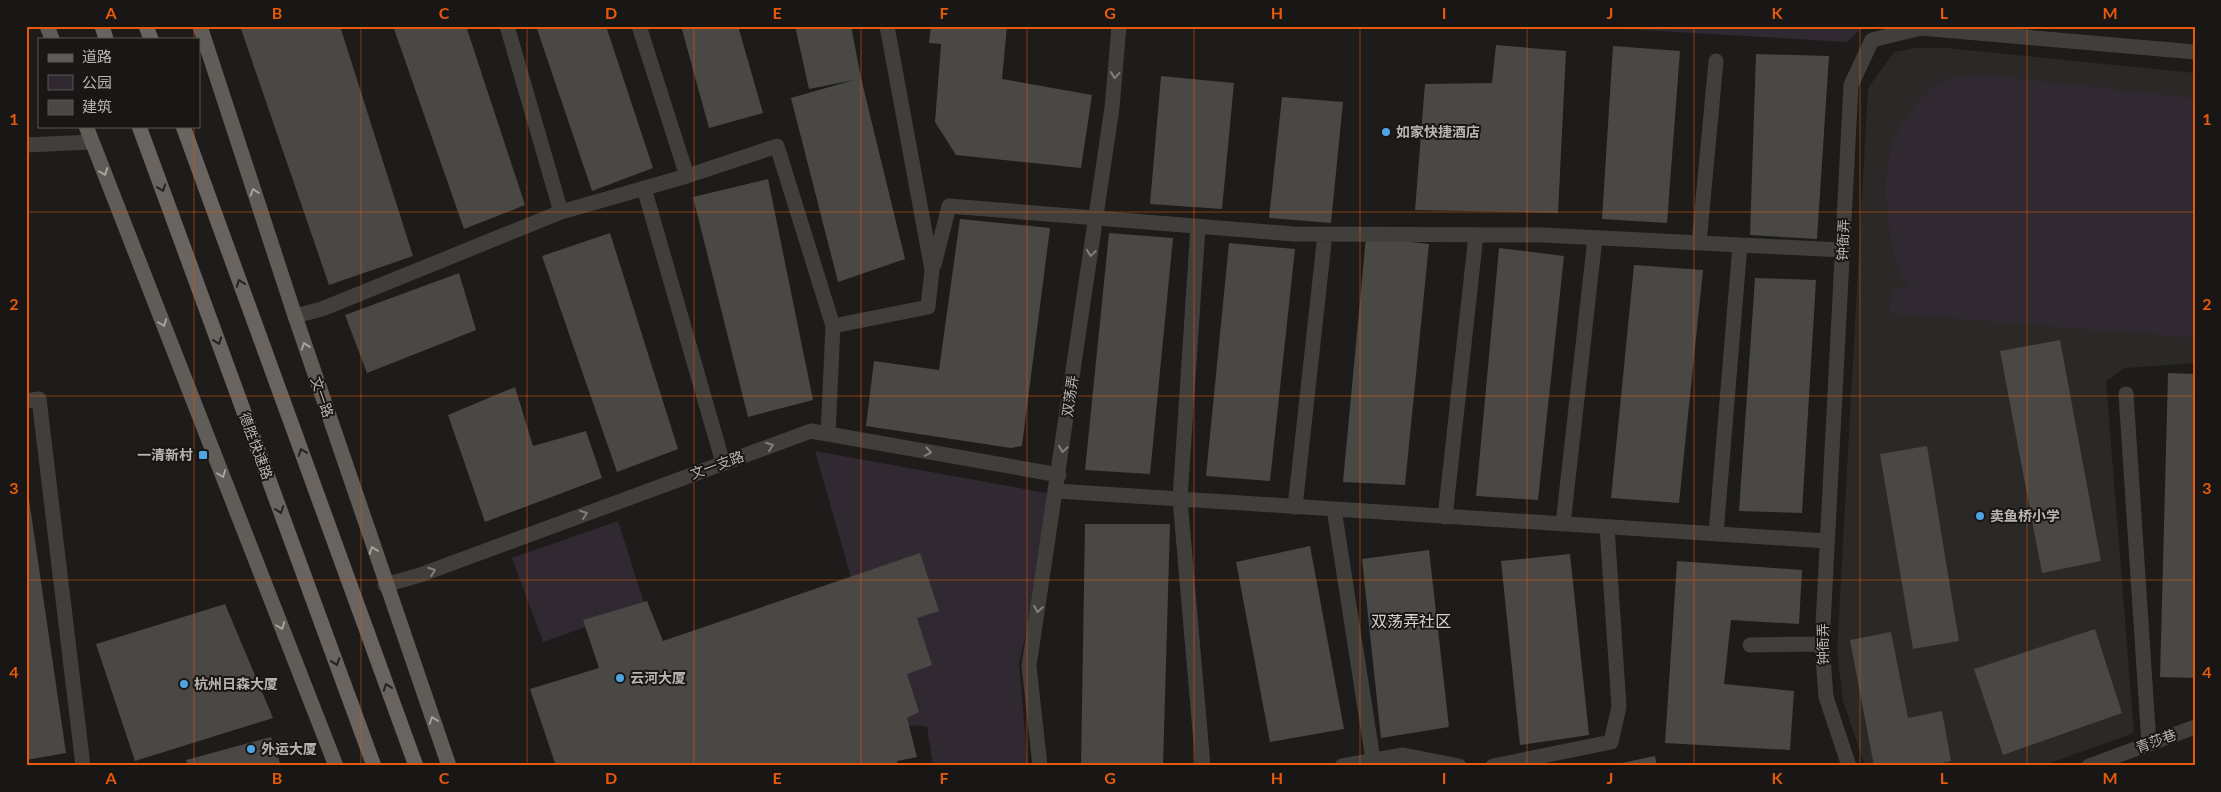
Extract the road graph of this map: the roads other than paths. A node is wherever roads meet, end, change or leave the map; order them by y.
1 (47, 26) edge
2 (102, 26) edge
3 (146, 26) edge
4 (200, 26) edge
5 (507, 26) edge
6 (639, 26) edge
7 (887, 26) edge
8 (1119, 26) edge
9 (52, 38) edge
10 (106, 38) edge
11 (151, 38) edge
12 (2195, 52) edge
13 (1716, 61) dead end
14 (87, 128) edge
15 (140, 128) edge
16 (184, 128) edge
17 (92, 142) junction
18 (26, 145) edge
19 (687, 176) junction
20 (644, 188) junction
21 (561, 212) junction
22 (1096, 219) junction
23 (1198, 226) junction
24 (1325, 234) junction
25 (1476, 235) junction
26 (1595, 238) junction
27 (1699, 243) junction
28 (1740, 245) junction
29 (1842, 250) junction
30 (932, 270) junction
31 (295, 316) junction
32 (833, 326) junction
33 (2126, 394) dead end
34 (26, 401) edge
35 (828, 434) junction
36 (723, 463) junction
37 (1059, 476) junction
38 (1057, 491) junction
39 (1180, 499) junction
40 (1296, 507) junction
41 (1334, 509) junction
42 (1445, 516) junction
43 (1563, 524) junction
44 (1607, 527) junction
45 (1716, 534) junction
46 (1827, 541) junction
47 (385, 585) junction
48 (1822, 644) junction
49 (1750, 645) dead end
50 (2195, 727) edge
51 (2149, 744) junction
52 (1374, 763) edge
53 (83, 766) edge
54 (336, 766) edge
55 (374, 766) edge
56 (416, 766) edge
57 (449, 766) edge
58 (1040, 766) edge
59 (1203, 766) edge
60 (1342, 766) edge
61 (1459, 766) edge
62 (1493, 766) edge
63 (1849, 766) edge
64 (2089, 766) edge

1 - 9 main road
2 - 10 highway
3 - 11 highway
31 -> 4 main road, 文一路
5 - 21 street
6 - 19 street
7 - 30 street
8 -> 22 street, 双荡弄
12 - 29 street, 钟衙弄
13 - 27 street
14 - 17 main road
15 -> 55 highway, 德胜快速路
56 -> 16 highway
17 - 18 street
17 -> 54 main road
19 - 20 street
19 - 32 street
20 - 21 street
20 - 36 street
21 - 31 street
22 - 23 street
22 - 30 street
22 -> 37 street, 双荡弄
23 - 24 street
23 - 39 street
24 - 25 street
24 - 40 street
25 - 26 street
25 - 42 street
26 - 27 street
26 - 43 street
27 - 28 street
28 - 29 street
28 - 45 street
29 - 46 street, 钟衙弄
30 - 32 street
47 -> 31 main road, 文一路
32 - 35 street
33 - 51 street
34 - 53 street
36 -> 35 street, 文一支路
35 -> 37 street, 文一支路
47 -> 36 street, 文一支路
37 - 38 street, 双荡弄
38 - 39 street
38 -> 58 street, 双荡弄
39 - 40 street
39 - 59 street
40 - 41 street
41 - 42 street
41 - 52 street
42 - 43 street
43 - 44 street
44 - 45 street
44 - 62 street
45 - 46 street
46 - 48 street, 钟衙弄
57 -> 47 main road, 文一路
48 - 49 street
48 - 63 street, 钟衙弄
50 - 51 street, 青莎巷
51 - 64 street, 青莎巷
52 - 60 street
52 - 61 street

